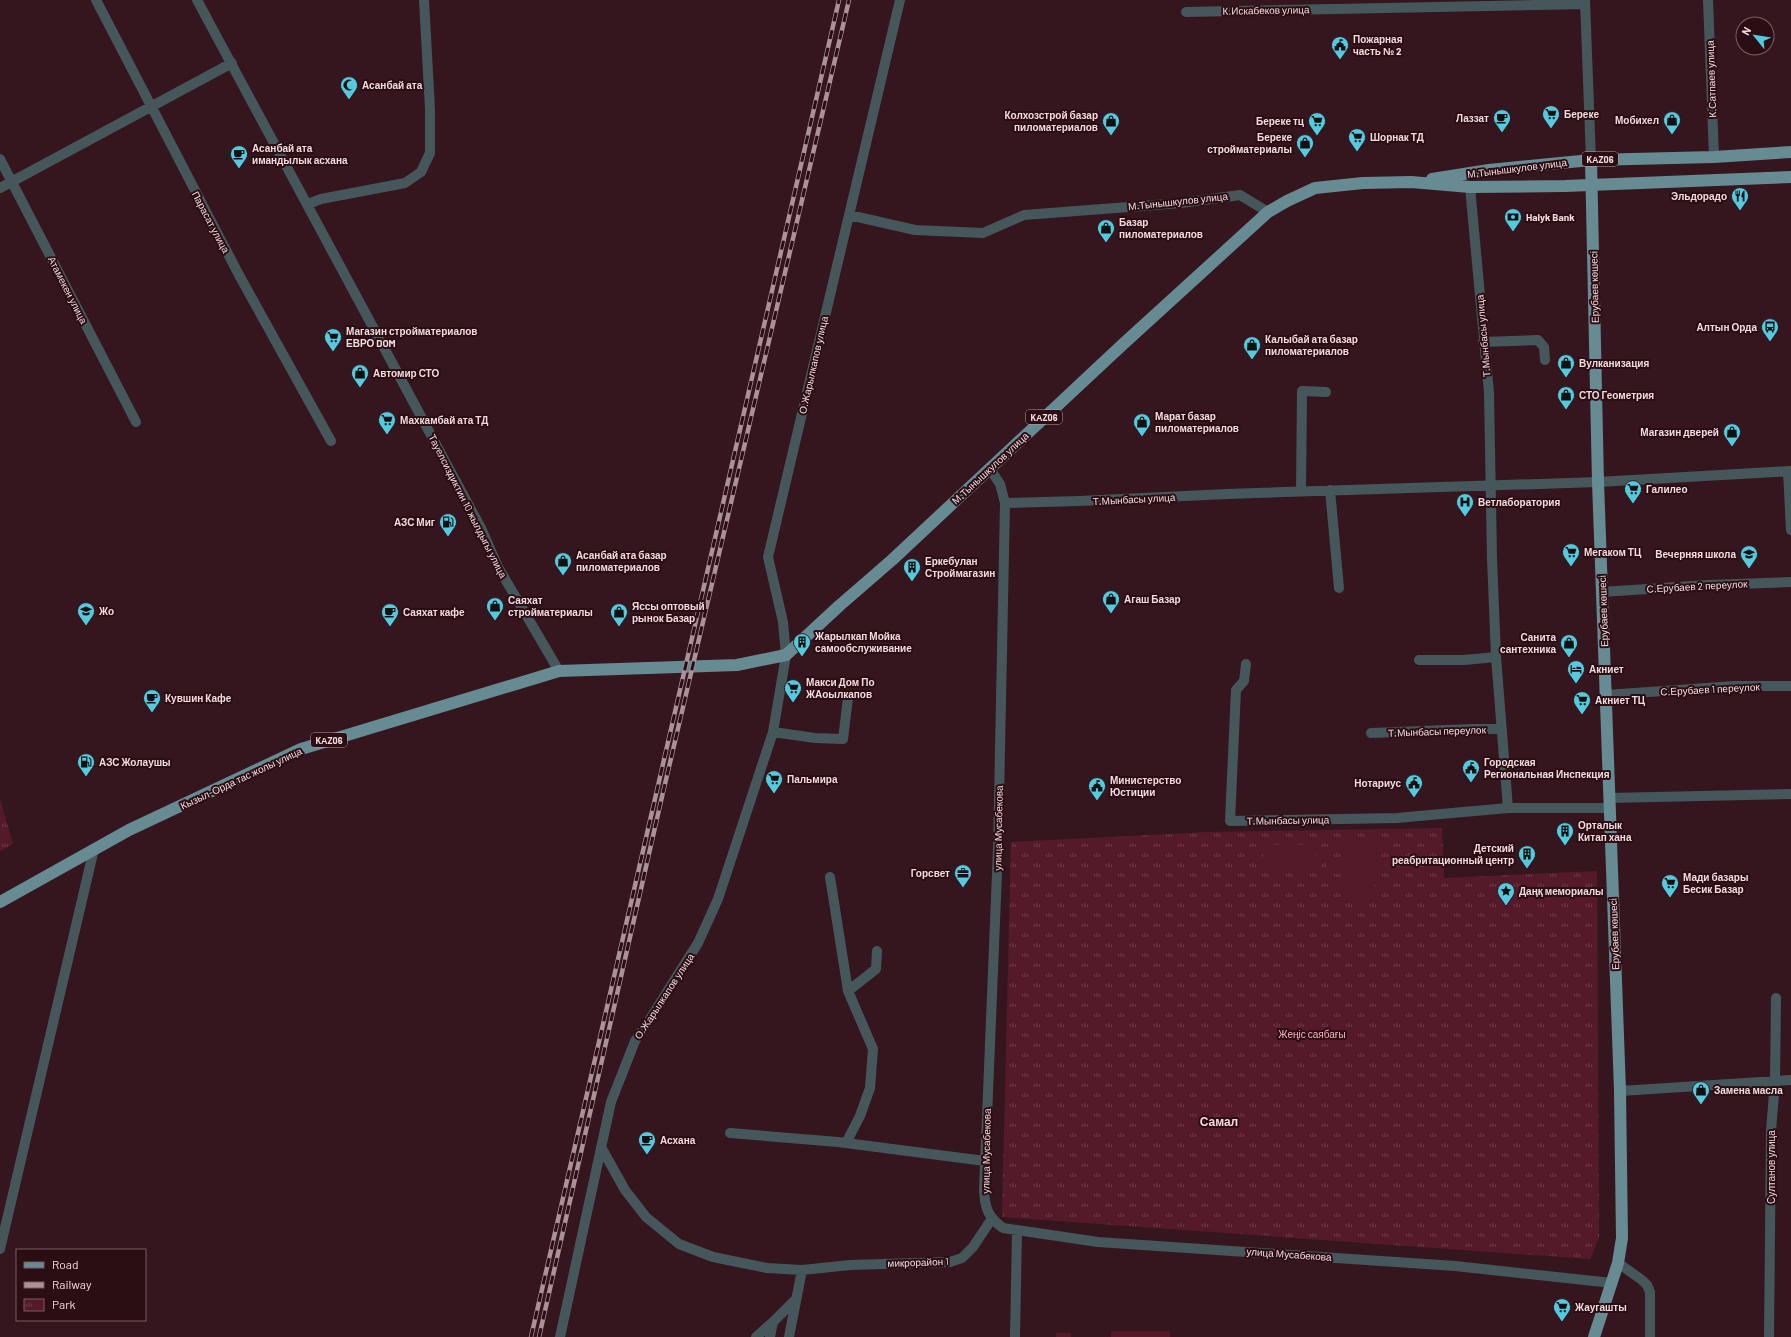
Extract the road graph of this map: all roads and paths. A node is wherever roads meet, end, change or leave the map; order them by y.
1 (96, 0) edge
2 (199, 0) edge
3 (424, 0) edge
4 (900, 0) edge
5 (1708, 0) edge
6 (1585, 2) edge
7 (1186, 12) dead end
8 (232, 63) junction
9 (152, 106) junction
10 (1791, 152) edge
11 (1714, 158) junction
12 (0, 159) edge
13 (1591, 160) junction
14 (1791, 177) edge
15 (12, 181) junction
16 (1411, 182) junction
17 (1592, 185) junction
18 (1470, 187) junction
19 (0, 188) edge
20 (308, 204) junction
21 (1268, 212) junction
22 (849, 215) junction
23 (1483, 342) junction
24 (1545, 360) dead end
25 (1326, 392) dead end
26 (136, 422) dead end
27 (331, 442) dead end
28 (990, 469) junction
29 (1790, 471) edge
30 (1598, 482) junction
31 (1491, 485) junction
32 (1330, 490) junction
33 (1301, 491) junction
34 (1005, 504) junction
35 (1791, 530) edge
36 (1791, 582) edge
37 (1339, 588) dead end
38 (1602, 592) junction
39 (786, 655) junction
40 (1496, 657) junction
41 (1419, 660) dead end
42 (1246, 664) dead end
43 (559, 671) junction
44 (1791, 686) edge
45 (1606, 695) junction
46 (848, 698) dead end
47 (1502, 729) junction
48 (773, 732) junction
49 (1371, 733) dead end
50 (1791, 794) edge
51 (1610, 803) junction
52 (1508, 808) junction
53 (94, 849) junction
54 (830, 878) dead end
55 (0, 902) edge
56 (877, 951) dead end
57 (848, 991) junction
58 (1776, 998) dead end
59 (1791, 1080) edge
60 (1774, 1081) junction
61 (1620, 1091) junction
62 (730, 1133) dead end
63 (846, 1143) junction
64 (601, 1147) junction
65 (985, 1161) junction
66 (991, 1220) junction
67 (1017, 1231) junction
68 (0, 1249) edge
69 (1618, 1263) junction
70 (802, 1270) junction
71 (1612, 1283) junction
72 (796, 1299) junction
73 (774, 1322) junction
74 (560, 1337) edge
75 (756, 1337) edge
76 (770, 1337) edge
77 (789, 1337) edge
78 (1015, 1337) edge
79 (1594, 1337) edge
80 (1650, 1337) edge
81 (1769, 1337) edge

1 - 9 street, Парасат улица
2 - 8 street, Тауелсиздиктин 10 жылдыгы улица
3 - 20 street
4 - 22 street, О.Жарылкапов улица
5 - 11 street, К.Сатпаев улица
6 - 7 street, К.Искабеков улица
6 - 13 street, Ерубаев көшесі
8 - 9 street
8 - 20 street, Тауелсиздиктин 10 жылдыгы улица
9 - 15 street
9 - 27 street, Парасат улица
10 - 11 main road, М.Тынышкулов улица / KАZ06
11 - 13 main road, М.Тынышкулов улица / KАZ06
12 - 15 street, Атамекен улица
13 - 16 main road, М.Тынышкулов улица / KАZ06
13 - 17 main road, Ерубаев көшесі
14 - 17 main road, М.Тынышкулов улица / KАZ06
15 - 19 street
15 - 26 street, Атамекен улица
16 - 18 main road, М.Тынышкулов улица / KАZ06
16 - 21 main road, М.Тынышкулов улица / KАZ06
17 - 18 main road, М.Тынышкулов улица / KАZ06
17 - 30 main road, Ерубаев көшесі
18 - 23 street, Т.Мынбасы улица
20 - 43 street, Тауелсиздиктин 10 жылдыгы улица
21 - 22 street, М.Тынышкулов улица
21 - 28 main road, М.Тынышкулов улица / KАZ06
22 - 39 street, О.Жарылкапов улица
23 - 24 street
23 - 31 street, Т.Мынбасы улица
25 - 33 street
28 - 34 street
28 - 39 main road, М.Тынышкулов улица / KАZ06
29 - 30 street
29 - 35 street
30 - 31 street
30 - 38 main road, Ерубаев көшесі
31 - 32 street, Т.Мынбасы улица
31 - 40 street, Т.Мынбасы улица
32 - 33 street, Т.Мынбасы улица
32 - 37 street
33 - 34 street, Т.Мынбасы улица
34 - 65 street, улица Мусабекова
36 - 38 street, С.Ерубаев 2 переулок
38 - 45 main road, Ерубаев көшесі
39 - 43 main road, Кызыл-Орда тас жолы улица / KАZ06
39 - 48 street, О.Жарылкапов улица
40 - 41 street
40 - 47 street, Т.Мынбасы улица
42 - 52 street, Т.Мынбасы улица
43 - 53 main road, Кызыл-Орда тас жолы улица / KАZ06
44 - 45 street, С.Ерубаев 1 переулок
45 - 51 main road, Ерубаев көшесі
46 - 48 street
47 - 49 street, Т.Мынбасы переулок
47 - 52 street, Т.Мынбасы улица
48 - 64 street, О.Жарылкапов улица
50 - 51 street, Т.Мынбасы улица
51 - 52 street, Т.Мынбасы улица
51 - 61 main road, Ерубаев көшесі
53 - 55 main road, Кызыл-Орда тас жолы улица / KАZ06
53 - 68 street
54 - 57 street
56 - 57 street
57 - 63 street
58 - 60 street, Султанов улица
59 - 60 street
60 - 61 street
60 - 81 street, Султанов улица
61 - 69 main road, Ерубаев көшесі
62 - 63 street
63 - 65 street
64 - 70 street, микрорайон 1
64 - 74 street, О.Жарылкапов улица
65 - 66 street, улица Мусабекова
66 - 67 street, улица Мусабекова
66 - 70 street, микрорайон 1
67 - 71 street, улица Мусабекова
67 - 78 street
69 - 71 main road, Ерубаев көшесі
69 - 80 street
70 - 72 street
71 - 79 main road, Ерубаев көшесі
72 - 73 street
72 - 77 street
73 - 75 street
73 - 76 street

